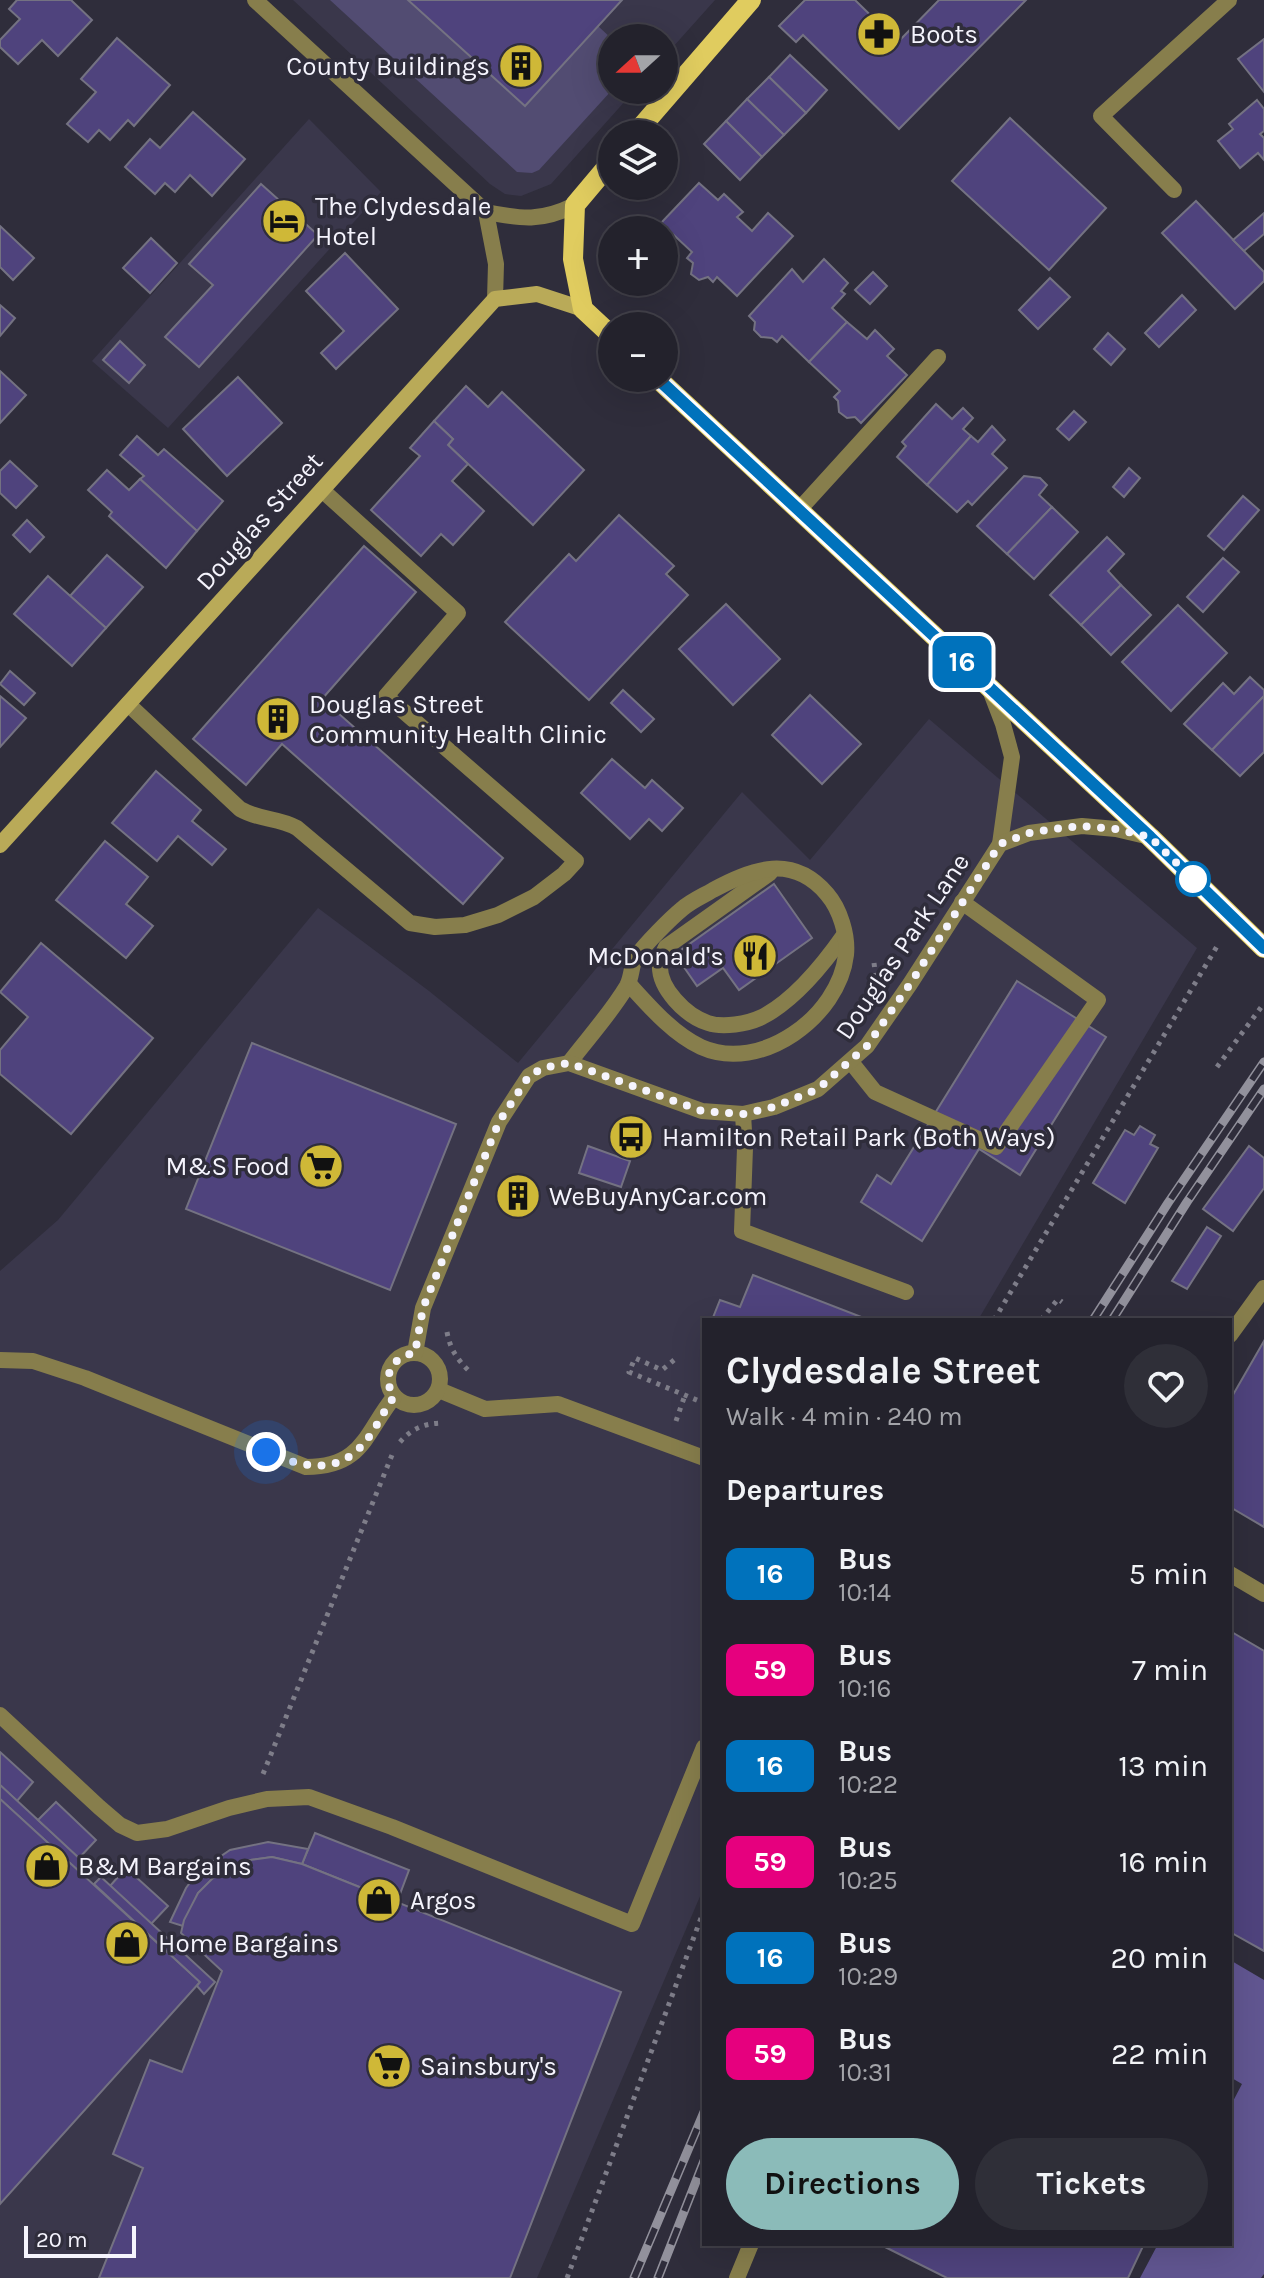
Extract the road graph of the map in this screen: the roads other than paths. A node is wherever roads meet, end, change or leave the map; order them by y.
1 (255, 0) edge
2 (751, 0) edge
3 (1229, 0) edge
4 (647, 120) edge
5 (598, 178) edge
6 (1174, 190) dead end
7 (575, 205) junction
8 (486, 212) junction
9 (495, 299) junction
10 (583, 309) junction
11 (598, 323) edge
12 (938, 357) dead end
13 (672, 392) edge
14 (322, 490) junction
15 (798, 511) junction
16 (989, 687) junction
17 (128, 704) junction
18 (1150, 837) junction
19 (1000, 844) junction
20 (0, 845) edge
21 (777, 869) junction
22 (962, 902) junction
23 (844, 935) junction
24 (1264, 948) edge
25 (629, 984) junction
26 (851, 1062) junction
27 (569, 1063) junction
28 (743, 1114) junction
29 (1264, 1288) edge
30 (906, 1292) dead end
31 (1232, 1332) edge
32 (415, 1353) junction
33 (0, 1360) edge
34 (439, 1390) junction
35 (394, 1397) junction
36 (702, 1457) edge
37 (1232, 1575) edge
38 (1264, 1594) edge
39 (0, 1715) edge
40 (702, 1752) edge
41 (750, 2246) edge
42 (737, 2278) edge

1 - 8 street
2 - 4 main road
3 - 6 street
5 - 7 main road
7 - 8 street
7 - 10 main road
8 - 9 street
9 - 10 street
9 - 14 street, Douglas Street
10 - 11 main road
12 - 15 street
13 - 15 main road
14 - 17 street, Douglas Street
14 - 17 street
15 - 16 main road
16 - 18 main road
16 - 19 street
17 - 20 street, Douglas Street
18 - 19 street, Douglas Park Lane
18 - 24 main road
19 - 22 street, Douglas Park Lane
21 - 23 street
21 - 23 street
21 - 25 street
22 - 26 street, Douglas Park Lane
22 - 26 street
23 - 25 street
25 - 27 street
26 - 28 street, Douglas Park Lane
27 - 28 street, Douglas Park Lane
27 - 32 street
28 - 30 street
29 - 31 street
32 - 34 street
32 - 35 street
33 - 35 street
34 - 35 street
34 - 36 street
37 - 38 street
39 - 40 street
41 - 42 street

